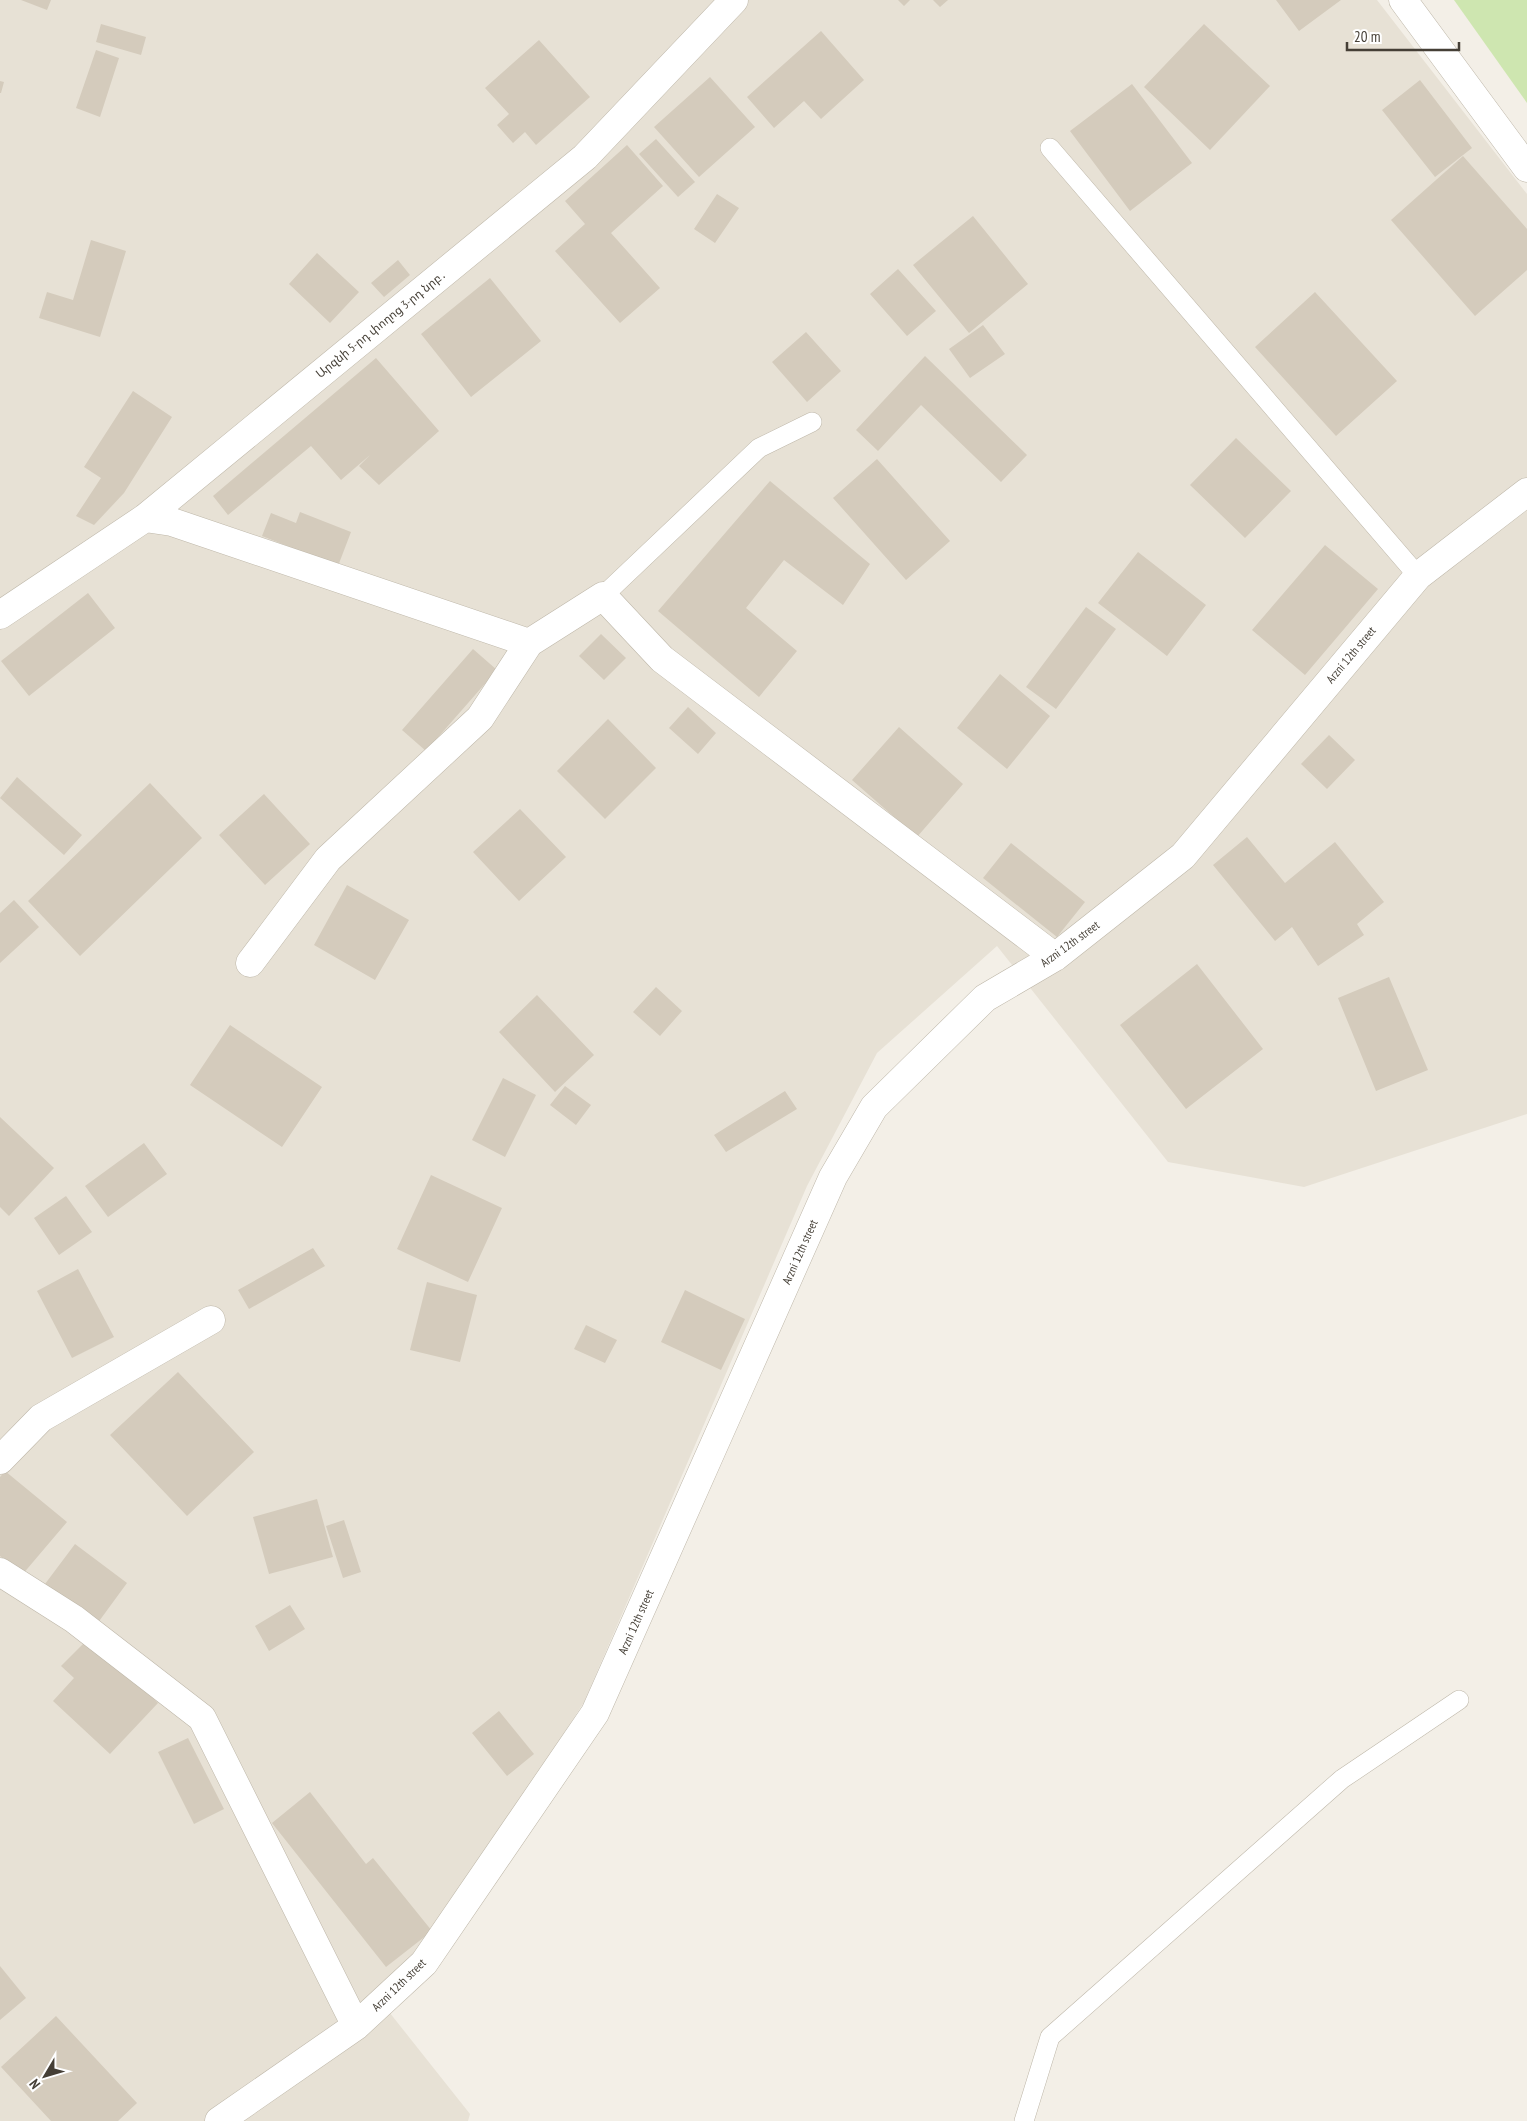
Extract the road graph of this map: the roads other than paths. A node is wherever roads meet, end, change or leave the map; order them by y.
1 (734, 0) edge
2 (1404, 0) edge
3 (1050, 148) dead end
4 (1527, 168) edge
5 (812, 422) dead end
6 (1527, 492) edge
7 (145, 518) junction
8 (1418, 576) junction
9 (603, 596) junction
10 (0, 615) edge
11 (529, 643) junction
12 (1055, 957) junction
13 (250, 963) dead end
14 (211, 1320) dead end
15 (0, 1460) edge
16 (0, 1572) edge
17 (1459, 1700) dead end
18 (356, 2026) junction
19 (219, 2121) edge
20 (1024, 2121) edge

1 - 7 street, Արզնի 5-րդ փողոց 3-րդ նրբ․
2 - 4 street
3 - 8 lane
5 - 9 lane
6 - 8 street, Arzni 12th street
7 - 10 street, Արզնի 5-րդ փողոց 3-րդ նրբ․
7 - 11 street
8 - 12 street, Arzni 12th street
9 - 11 street
9 - 12 street
11 - 13 street
12 - 18 street, Arzni 12th street
14 - 15 street
16 - 18 street
17 - 20 lane
18 - 19 street, Arzni 12th street

